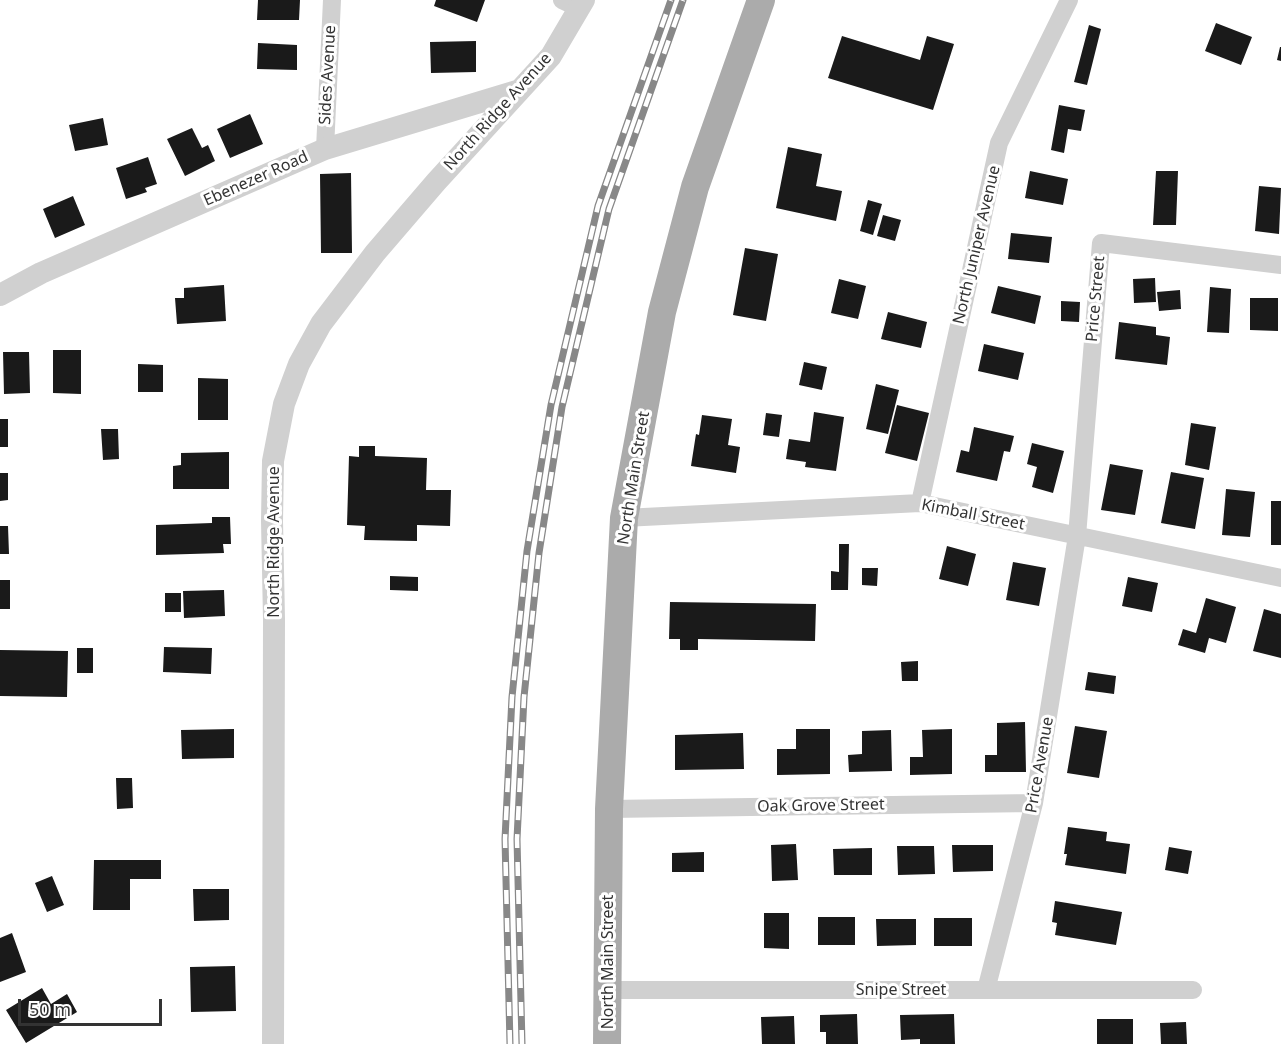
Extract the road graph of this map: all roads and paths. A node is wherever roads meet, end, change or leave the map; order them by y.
1 (332, 0) edge
2 (761, 0) edge
3 (1069, 0) edge
4 (575, 3) edge
5 (522, 89) junction
6 (325, 149) junction
7 (1281, 265) edge
8 (0, 295) edge
9 (920, 503) junction
10 (624, 518) junction
11 (1077, 536) junction
12 (1281, 579) edge
13 (1034, 803) junction
14 (609, 808) junction
15 (608, 990) junction
16 (986, 990) junction
17 (1193, 990) dead end
18 (273, 1044) edge
19 (607, 1044) edge

1 - 6 street, Sides Avenue
2 - 10 main road, North Main Street
3 - 9 street, North Juniper Avenue
4 - 5 street, North Ridge Avenue
5 - 6 street, Ebenezer Road
5 - 18 street, North Ridge Avenue
6 - 8 street, Ebenezer Road
7 - 11 street, Price Street
9 - 10 street, Kimball Street
9 - 11 street, Kimball Street
10 - 14 main road, North Main Street
11 - 12 street, Kimball Street
11 - 13 street, Price Avenue
13 - 14 street, Oak Grove Street
13 - 16 street, Price Avenue
14 - 15 main road, North Main Street
15 - 16 street, Snipe Street
15 - 19 main road, North Main Street
16 - 17 street, Snipe Street

